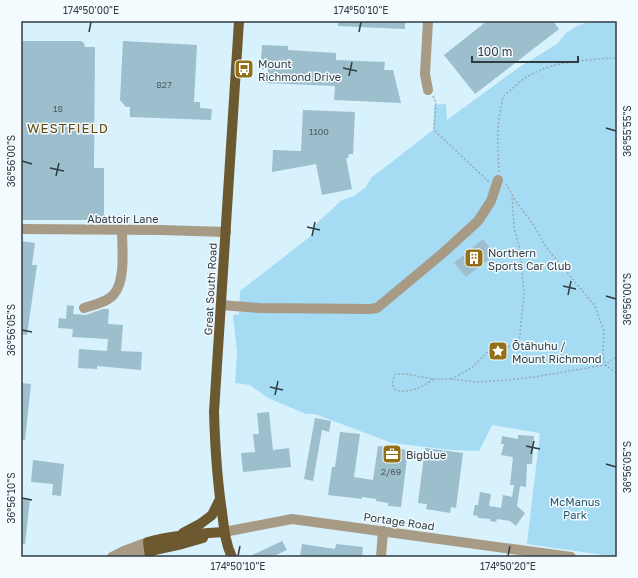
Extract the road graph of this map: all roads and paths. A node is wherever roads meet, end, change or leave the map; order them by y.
1 (239, 21) edge
2 (428, 21) edge
3 (617, 58) edge
4 (428, 90) joint
5 (499, 180) junction
6 (512, 195) junction
7 (21, 229) edge
8 (122, 230) junction
9 (226, 232) junction
10 (222, 305) junction
11 (84, 308) dead end
12 (617, 357) edge
13 (605, 365) junction
14 (617, 373) edge
15 (433, 379) junction
16 (451, 379) junction
17 (220, 499) junction
18 (384, 531) junction
19 (224, 532) junction
20 (180, 540) junction
21 (151, 552) edge
22 (112, 557) edge
23 (123, 557) edge
24 (232, 557) edge
25 (381, 557) edge
26 (571, 557) edge

1 - 9 main road, Great South Road
2 - 4 street
3 - 5 path
4 - 5 path
5 - 6 path
5 - 10 street
6 - 13 path
6 - 16 path
7 - 8 street, Abattoir Lane
8 - 9 street, Abattoir Lane
8 - 11 street
9 - 10 main road, Great South Road
10 - 17 main road, Great South Road
12 - 13 path
13 - 14 path
13 - 16 path
15 - 15 path
15 - 16 path
17 - 19 main road, Great South Road
17 - 20 main road
18 - 19 street, Portage Road
18 - 25 street
18 - 26 street, Portage Road
19 - 20 main road, Portage Road
19 - 24 main road, Great South Road
20 - 21 main road, Portage Road
21 - 22 street, Portage Road
21 - 23 street, Portage Road

